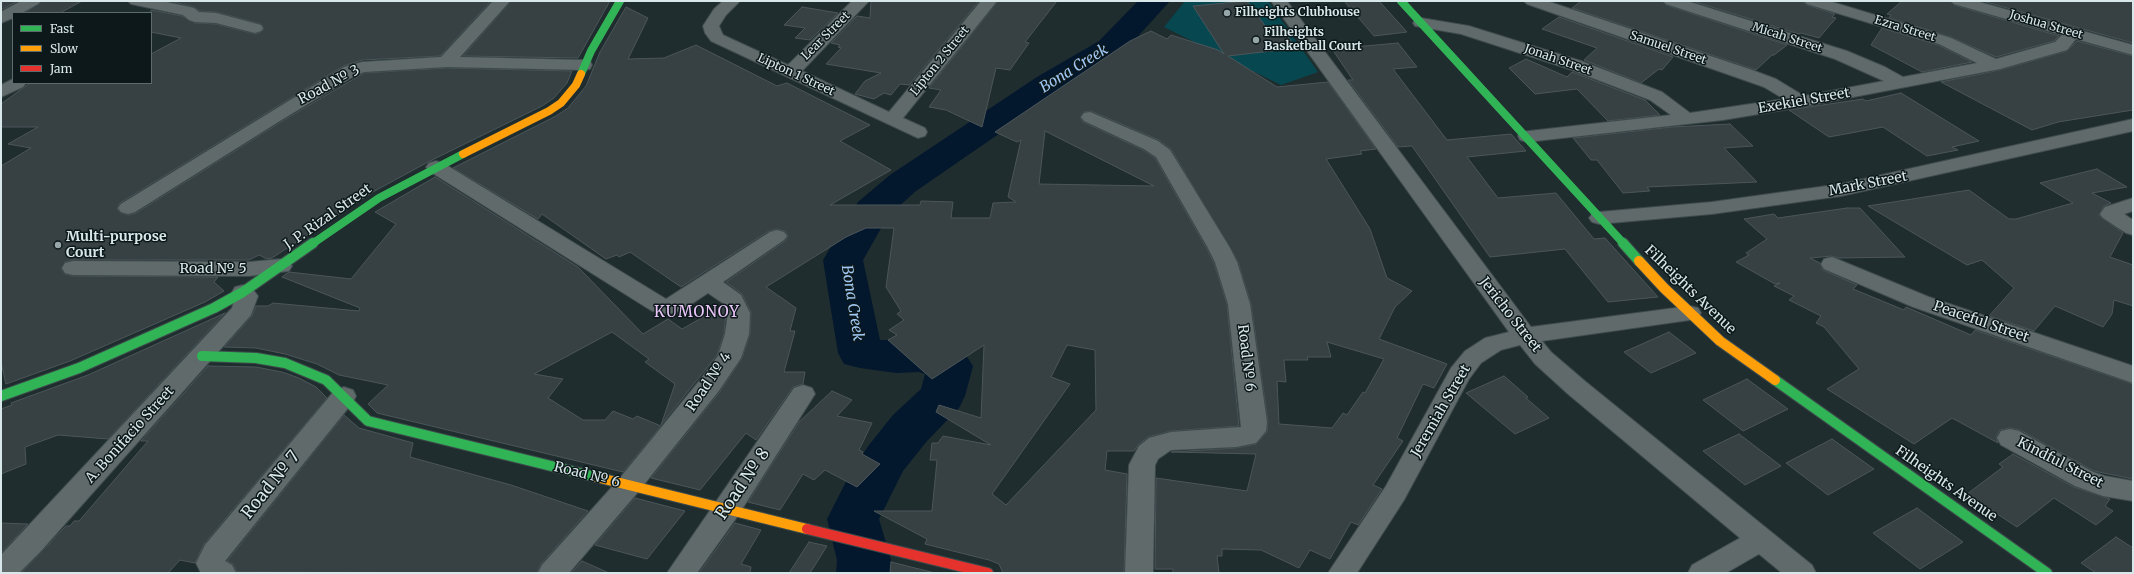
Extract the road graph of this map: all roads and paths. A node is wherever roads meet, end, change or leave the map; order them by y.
1 (33, 1) edge
2 (136, 1) edge
3 (502, 1) edge
4 (620, 1) edge
5 (732, 1) edge
6 (861, 1) edge
7 (989, 1) edge
8 (1279, 1) edge
9 (1401, 1) edge
10 (1532, 1) edge
11 (1671, 1) edge
12 (1812, 1) edge
13 (1960, 1) edge
14 (153, 6) edge
15 (12, 12) edge
16 (12, 12) edge
17 (1, 18) edge
18 (1421, 23) junction
19 (255, 28) dead end
20 (2072, 32) junction
21 (2133, 50) edge
22 (446, 62) junction
23 (584, 65) junction
24 (1994, 65) junction
25 (791, 72) junction
26 (1900, 82) junction
27 (15, 84) edge
28 (1, 92) edge
29 (1801, 102) junction
30 (1090, 117) dead end
31 (1686, 119) junction
32 (892, 120) junction
33 (2133, 125) edge
34 (918, 132) dead end
35 (1527, 136) junction
36 (436, 167) junction
37 (2133, 204) edge
38 (128, 208) dead end
39 (1599, 218) junction
40 (2133, 229) edge
41 (777, 236) dead end
42 (1832, 264) dead end
43 (281, 266) junction
44 (74, 268) dead end
45 (709, 283) junction
46 (243, 292) junction
47 (1690, 314) junction
48 (1524, 336) junction
49 (202, 356) junction
50 (2133, 375) edge
51 (803, 394) dead end
52 (1, 396) edge
53 (344, 396) junction
54 (2010, 438) dead end
55 (630, 485) junction
56 (2133, 491) edge
57 (727, 509) junction
58 (1761, 539) junction
59 (1, 573) edge
60 (222, 573) edge
61 (552, 573) edge
62 (681, 573) edge
63 (988, 573) edge
64 (1139, 573) edge
65 (1342, 573) edge
66 (1702, 573) edge
67 (1802, 573) edge
68 (2047, 573) edge

1 - 16 street
2 - 14 street
3 - 22 street
4 - 23 street, J. P. Rizal Street
5 - 25 street, Lipton 1 Street
6 - 25 street, Lear Street
7 - 32 street, Lipton 2 Street
8 - 48 street, Jericho Street
9 - 18 street, Filheights Avenue
10 - 29 street, Samuel Street
11 - 26 street, Micah Street
12 - 24 street, Ezra Street
13 - 20 street, Joshua Street
14 - 19 street
15 - 17 street
18 - 31 street, Jonah Street
18 - 35 street, Filheights Avenue
20 - 21 street, Joshua Street
20 - 24 street, Exekiel Street
22 - 23 street, Road № 3
22 - 38 street, Road № 3
23 - 36 street, J. P. Rizal Street
24 - 26 street, Exekiel Street
25 - 32 street, Lipton 1 Street
26 - 29 street, Exekiel Street
27 - 28 street
29 - 31 street, Exekiel Street
30 - 64 street, Road № 6
31 - 35 street, Exekiel Street
32 - 34 street, Lipton 1 Street
33 - 39 street, Mark Street
35 - 39 street, Filheights Avenue
36 - 43 street, J. P. Rizal Street
36 - 45 street
37 - 40 street
39 - 47 street, Filheights Avenue
41 - 45 street
42 - 50 street, Peaceful Street
43 - 44 street, Road № 5
43 - 46 street, J. P. Rizal Street
45 - 55 street, Road № 4
46 - 49 street, A. Bonifacio Street
46 - 52 street, J. P. Rizal Street
47 - 48 street, Jeremiah Street
47 - 68 street, Filheights Avenue
48 - 58 street, Jericho Street
48 - 65 street, Jeremiah Street
49 - 53 street, Road № 6
49 - 59 street, A. Bonifacio Street
51 - 57 street, Road № 8
53 - 55 street, Road № 6
53 - 60 street, Road № 7
54 - 56 street, Kindful Street
55 - 57 street, Road № 6
55 - 61 street, Road № 4
57 - 62 street, Road № 8
57 - 63 street, Road № 6
58 - 66 street
58 - 67 street, Jericho Street

